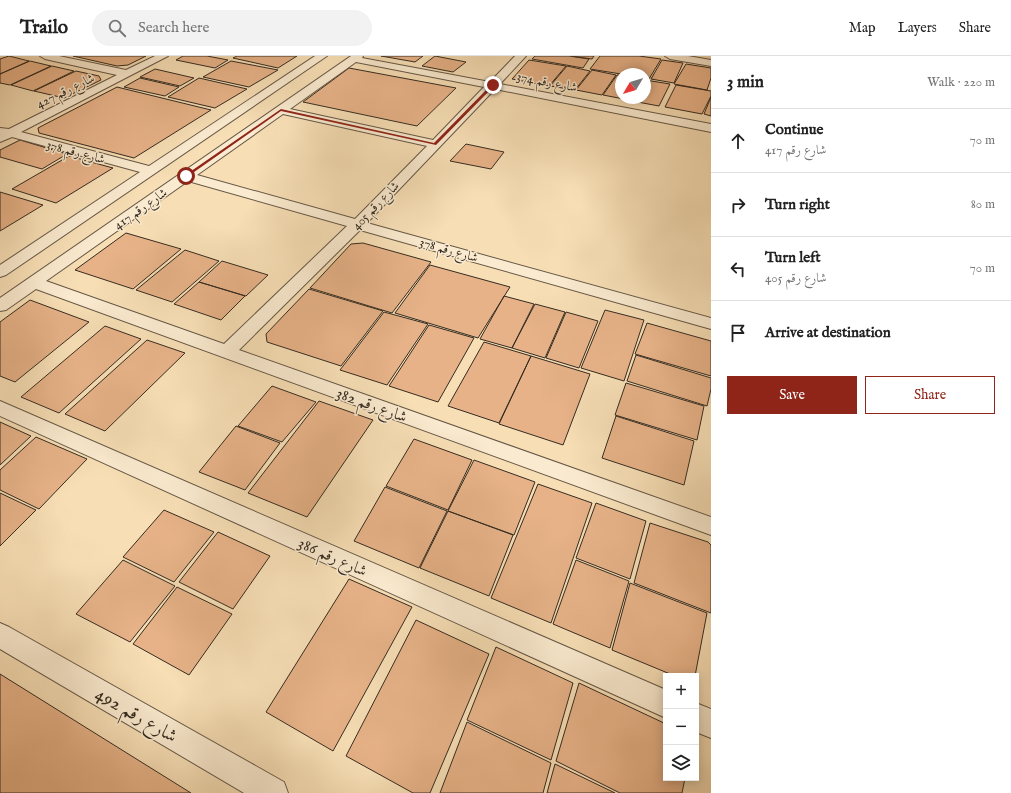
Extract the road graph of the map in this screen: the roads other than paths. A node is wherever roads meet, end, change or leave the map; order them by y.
1 (45, 56) edge
2 (164, 56) edge
3 (322, 56) edge
4 (521, 56) edge
5 (670, 56) edge
6 (356, 58) edge
7 (711, 63) edge
8 (128, 74) junction
9 (493, 85) junction
10 (281, 110) junction
11 (711, 128) edge
12 (3, 134) edge
13 (435, 144) junction
14 (152, 171) junction
15 (186, 176) junction
16 (358, 224) junction
17 (1, 270) edge
18 (33, 282) junction
19 (0, 306) edge
20 (711, 324) edge
21 (226, 352) junction
22 (0, 408) edge
23 (711, 526) edge
24 (0, 635) edge
25 (663, 703) edge
26 (699, 718) edge
27 (711, 724) edge
28 (273, 793) edge

1 - 8 street
2 - 8 street, شارع رقم 427
3 - 14 street, شارع رقم 417
4 - 9 street, شارع رقم 405
5 - 7 street
6 - 9 street, شارع رقم 374
6 - 10 street, شارع رقم 417
8 - 12 street, شارع رقم 427
9 - 11 street, شارع رقم 374
9 - 13 street, شارع رقم 405
10 - 13 street
10 - 15 street, شارع رقم 417
12 - 14 street, شارع رقم 378
13 - 16 street, شارع رقم 405
14 - 17 street, شارع رقم 417
15 - 16 street, شارع رقم 378
15 - 18 street, شارع رقم 417
16 - 20 street, شارع رقم 378
16 - 21 street, شارع رقم 405
18 - 19 street, شارع رقم 417
18 - 21 street, شارع رقم 382
21 - 23 street, شارع رقم 382
22 - 25 street, شارع رقم 386
24 - 28 street, شارع رقم 492
26 - 27 street

